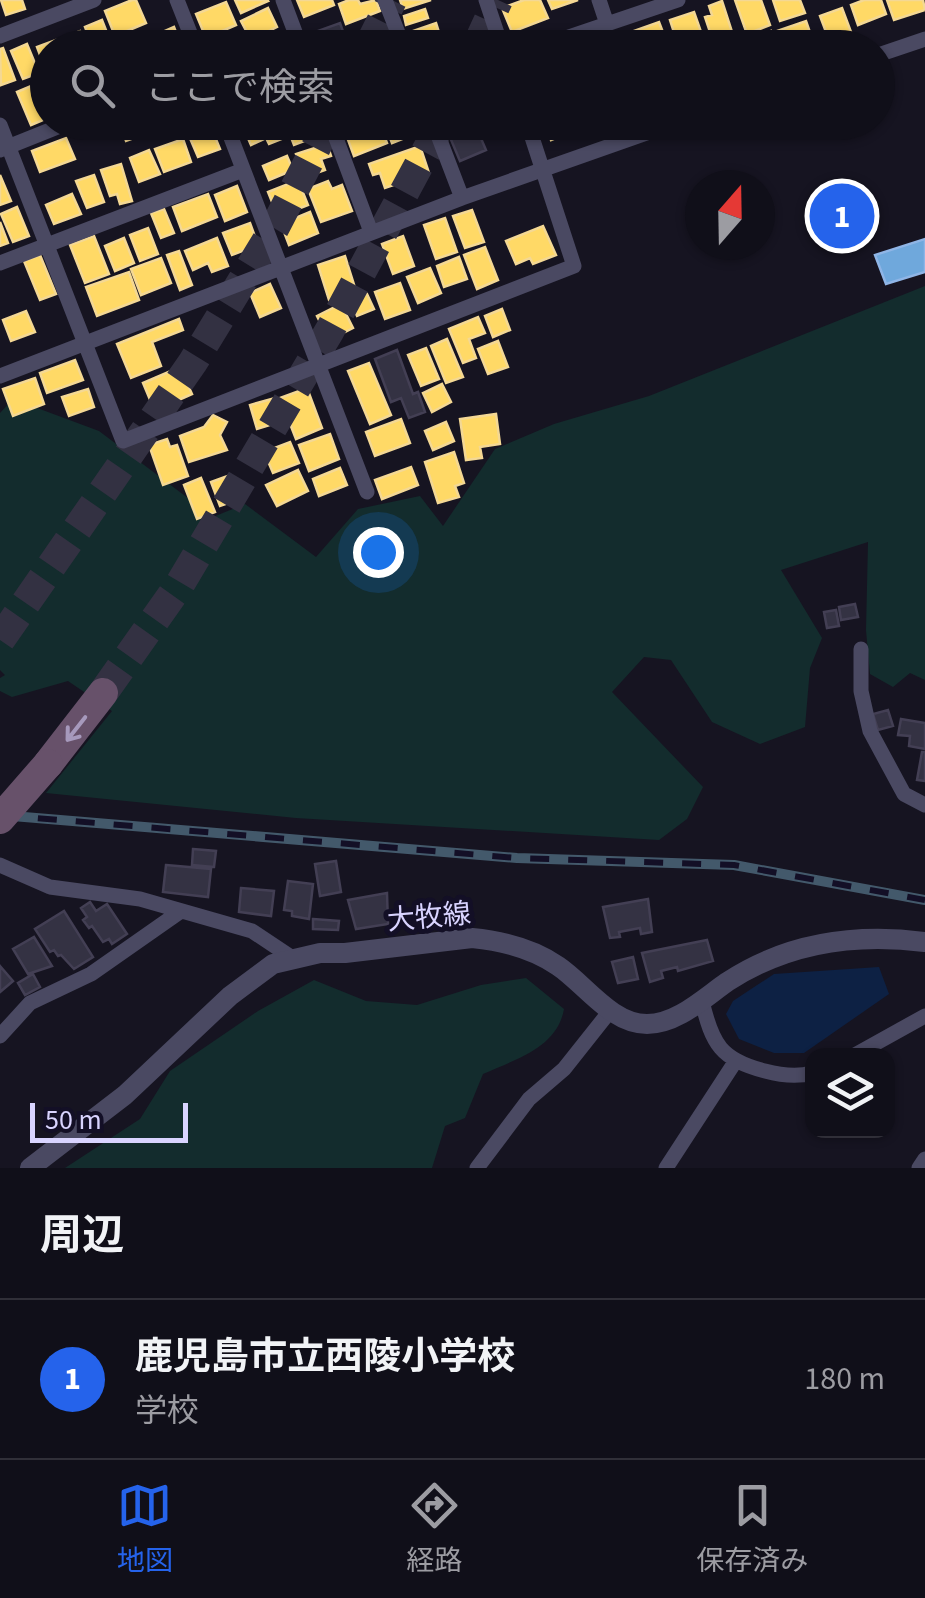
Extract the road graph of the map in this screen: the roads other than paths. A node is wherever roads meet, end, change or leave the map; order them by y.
1 (94, 0) edge
2 (177, 0) edge
3 (283, 0) edge
4 (386, 0) edge
5 (486, 0) edge
6 (599, 0) edge
7 (678, 0) edge
8 (607, 24) junction
9 (189, 30) edge
10 (294, 30) edge
11 (397, 30) edge
12 (496, 30) edge
13 (589, 30) edge
14 (0, 36) edge
15 (925, 40) edge
16 (895, 50) edge
17 (0, 124) edge
18 (30, 138) edge
19 (231, 140) edge
20 (337, 140) edge
21 (440, 140) edge
22 (533, 140) edge
23 (625, 140) edge
24 (4, 148) edge
25 (542, 168) junction
26 (243, 170) junction
27 (462, 198) junction
28 (372, 232) junction
29 (47, 244) junction
30 (0, 262) edge
31 (280, 266) junction
32 (85, 343) junction
33 (318, 365) junction
34 (0, 376) edge
35 (367, 492) dead end
36 (861, 648) dead end
37 (103, 693) tunnel mouth
38 (925, 805) edge
39 (0, 820) edge
40 (0, 865) edge
41 (181, 911) junction
42 (925, 942) edge
43 (291, 957) junction
44 (702, 1001) junction
45 (610, 1011) junction
46 (925, 1016) edge
47 (0, 1036) edge
48 (867, 1048) edge
49 (735, 1062) junction
50 (805, 1076) edge
51 (925, 1158) edge
52 (30, 1168) edge
53 (477, 1168) edge
54 (666, 1168) edge
55 (920, 1168) edge

1 - 14 street
2 - 9 street
3 - 10 street
4 - 11 street
5 - 12 street
6 - 8 street
7 - 8 street
8 - 13 street
15 - 16 street
17 - 24 street
18 - 24 street
19 - 26 street
20 - 28 street
21 - 27 street
22 - 25 street
23 - 25 street
24 - 29 street
25 - 27 street
25 - 33 street
26 - 29 street
26 - 31 street
27 - 28 street
28 - 31 street
29 - 30 street
29 - 32 street
31 - 32 street
31 - 33 street
32 - 33 street
32 - 34 street
33 - 35 street
36 - 38 street
37 -> 39 highway, bridge
40 - 41 street
41 - 43 street
41 - 47 street
42 - 44 street, 大牧線
43 - 45 street, 大牧線
43 - 52 street, 大牧線
44 - 45 street, 大牧線
44 - 49 street
45 - 53 street
46 - 48 street
49 - 50 street
49 - 54 street
51 - 55 street

